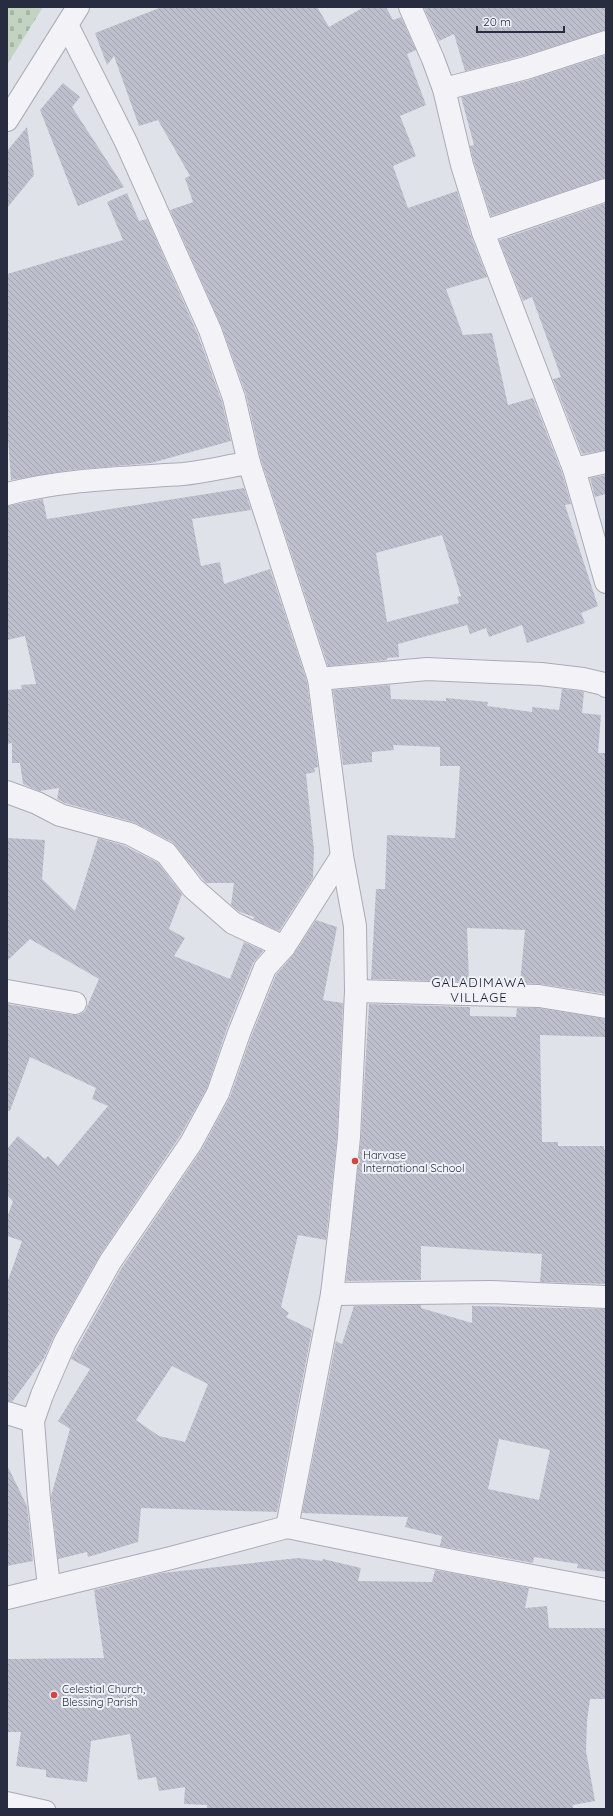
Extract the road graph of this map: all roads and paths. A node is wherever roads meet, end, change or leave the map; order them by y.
1 (78, 7) edge
2 (410, 7) edge
3 (67, 25) junction
4 (606, 42) edge
5 (444, 89) junction
6 (7, 120) edge
7 (606, 190) edge
8 (482, 232) junction
9 (606, 462) edge
10 (249, 463) junction
11 (574, 469) junction
12 (7, 494) edge
13 (603, 558) edge
14 (606, 582) edge
15 (319, 678) junction
16 (606, 683) edge
17 (7, 792) edge
18 (342, 856) junction
19 (284, 947) junction
20 (7, 991) edge
21 (356, 991) junction
22 (76, 1003) dead end
23 (606, 1007) edge
24 (332, 1294) junction
25 (606, 1297) edge
26 (7, 1413) edge
27 (33, 1421) junction
28 (287, 1527) junction
29 (49, 1586) junction
30 (606, 1590) edge
31 (7, 1598) edge
32 (7, 1800) edge
33 (47, 1809) edge

1 - 3 street
2 - 5 street
3 - 6 street
3 - 10 street
4 - 5 street
5 - 8 street
7 - 8 street
8 - 11 street
9 - 11 street
10 - 12 street
10 - 15 street
11 - 13 street
13 - 14 street
15 - 16 street
15 - 18 street
17 - 19 street
18 - 19 street
18 - 21 street
19 - 27 street
20 - 22 street
21 - 23 street
21 - 24 street
24 - 25 street
24 - 28 street
26 - 27 street
27 - 29 street
28 - 29 street
28 - 30 street
29 - 31 street
32 - 33 lane

